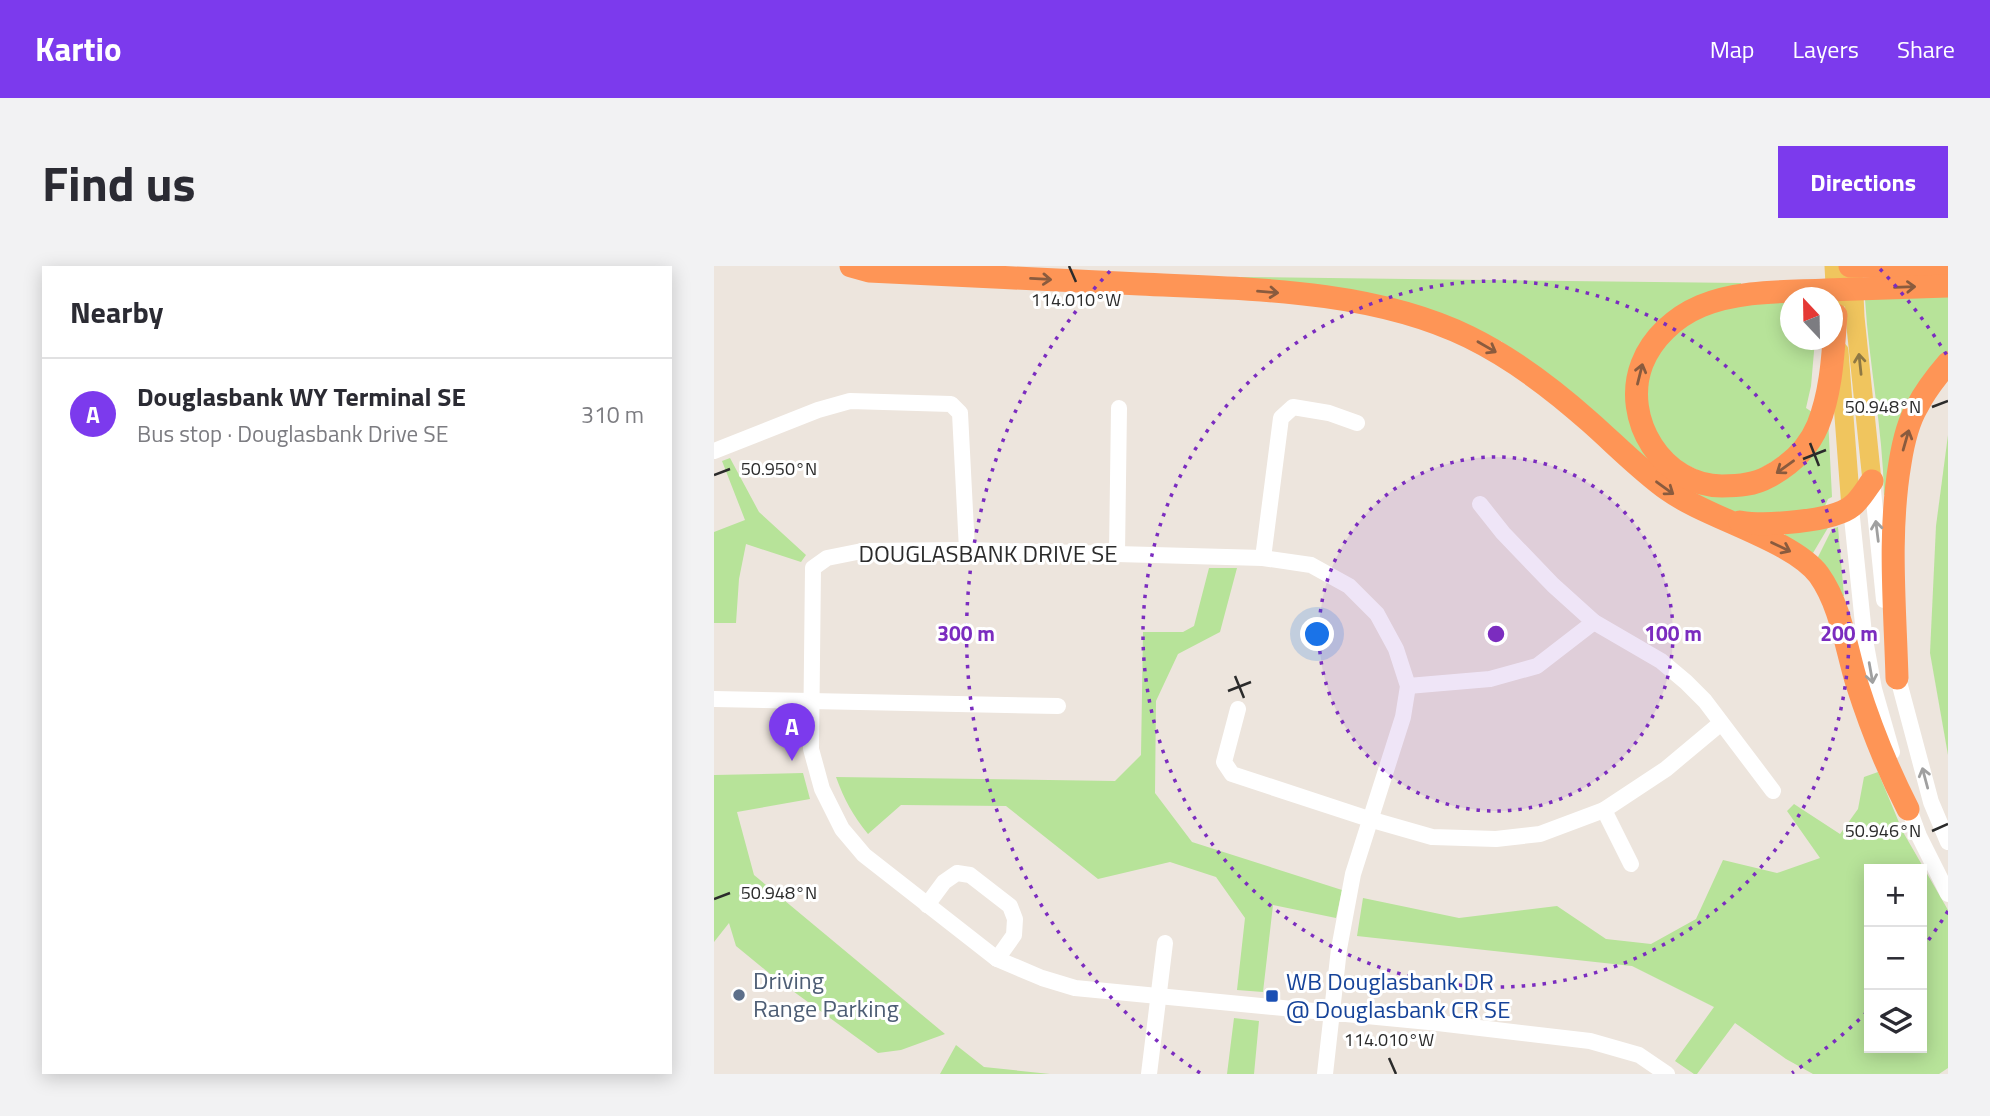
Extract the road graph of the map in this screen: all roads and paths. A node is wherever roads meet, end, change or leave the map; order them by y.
1 (852, 266) edge
2 (1833, 266) edge
3 (1851, 266) edge
4 (1948, 267) edge
5 (1948, 286) edge
6 (1846, 316) junction
7 (1948, 363) edge
8 (1119, 408) dead end
9 (1357, 423) dead end
10 (714, 451) edge
11 (1872, 481) junction
12 (1480, 504) dead end
13 (1851, 508) junction
14 (1719, 518) junction
15 (967, 550) junction
16 (1117, 553) junction
17 (1263, 558) junction
18 (1594, 622) junction
19 (1897, 678) junction
20 (1408, 686) junction
21 (714, 699) edge
22 (812, 701) junction
23 (1058, 706) dead end
24 (1238, 709) dead end
25 (1721, 723) junction
26 (1773, 791) dead end
27 (1908, 809) junction
28 (1604, 810) junction
29 (1369, 819) junction
30 (1948, 842) edge
31 (1631, 864) dead end
32 (1948, 894) edge
33 (927, 905) junction
34 (1165, 943) dead end
35 (997, 959) junction
36 (1160, 997) junction
37 (1332, 1014) junction
38 (1149, 1074) edge
39 (1325, 1074) edge
40 (1667, 1074) edge

1 -> 14 highway
2 - 6 main road
3 - 4 highway
3 - 6 main road
6 -> 5 highway
11 -> 6 main road
6 - 13 main road
19 -> 7 highway
8 - 16 street
9 - 17 street
10 - 15 street
11 - 13 highway
19 -> 11 street
12 - 18 street
13 - 14 highway
13 -> 27 street
14 -> 27 highway
15 - 16 street, DOUGLASBANK DRIVE SE
15 - 22 street, DOUGLASBANK DRIVE SE
16 - 17 street, DOUGLASBANK DRIVE SE
17 - 20 street, DOUGLASBANK DRIVE SE
18 - 20 street
18 - 25 street
30 -> 19 street
20 - 29 street, DOUGLASBANK DRIVE SE
21 - 22 street
22 - 23 street
22 - 33 street, DOUGLASBANK DRIVE SE
24 - 29 street
25 - 26 street
25 - 28 street
27 - 32 street
28 - 29 street
28 - 31 street
29 - 37 street, DOUGLASBANK DRIVE SE
33 - 35 street, DOUGLASBANK DRIVE SE
33 - 35 street
34 - 36 street
35 - 36 street, DOUGLASBANK DRIVE SE
36 - 37 street, DOUGLASBANK DRIVE SE
36 - 38 street
37 - 39 street
37 - 40 street, DOUGLASBANK DRIVE SE

